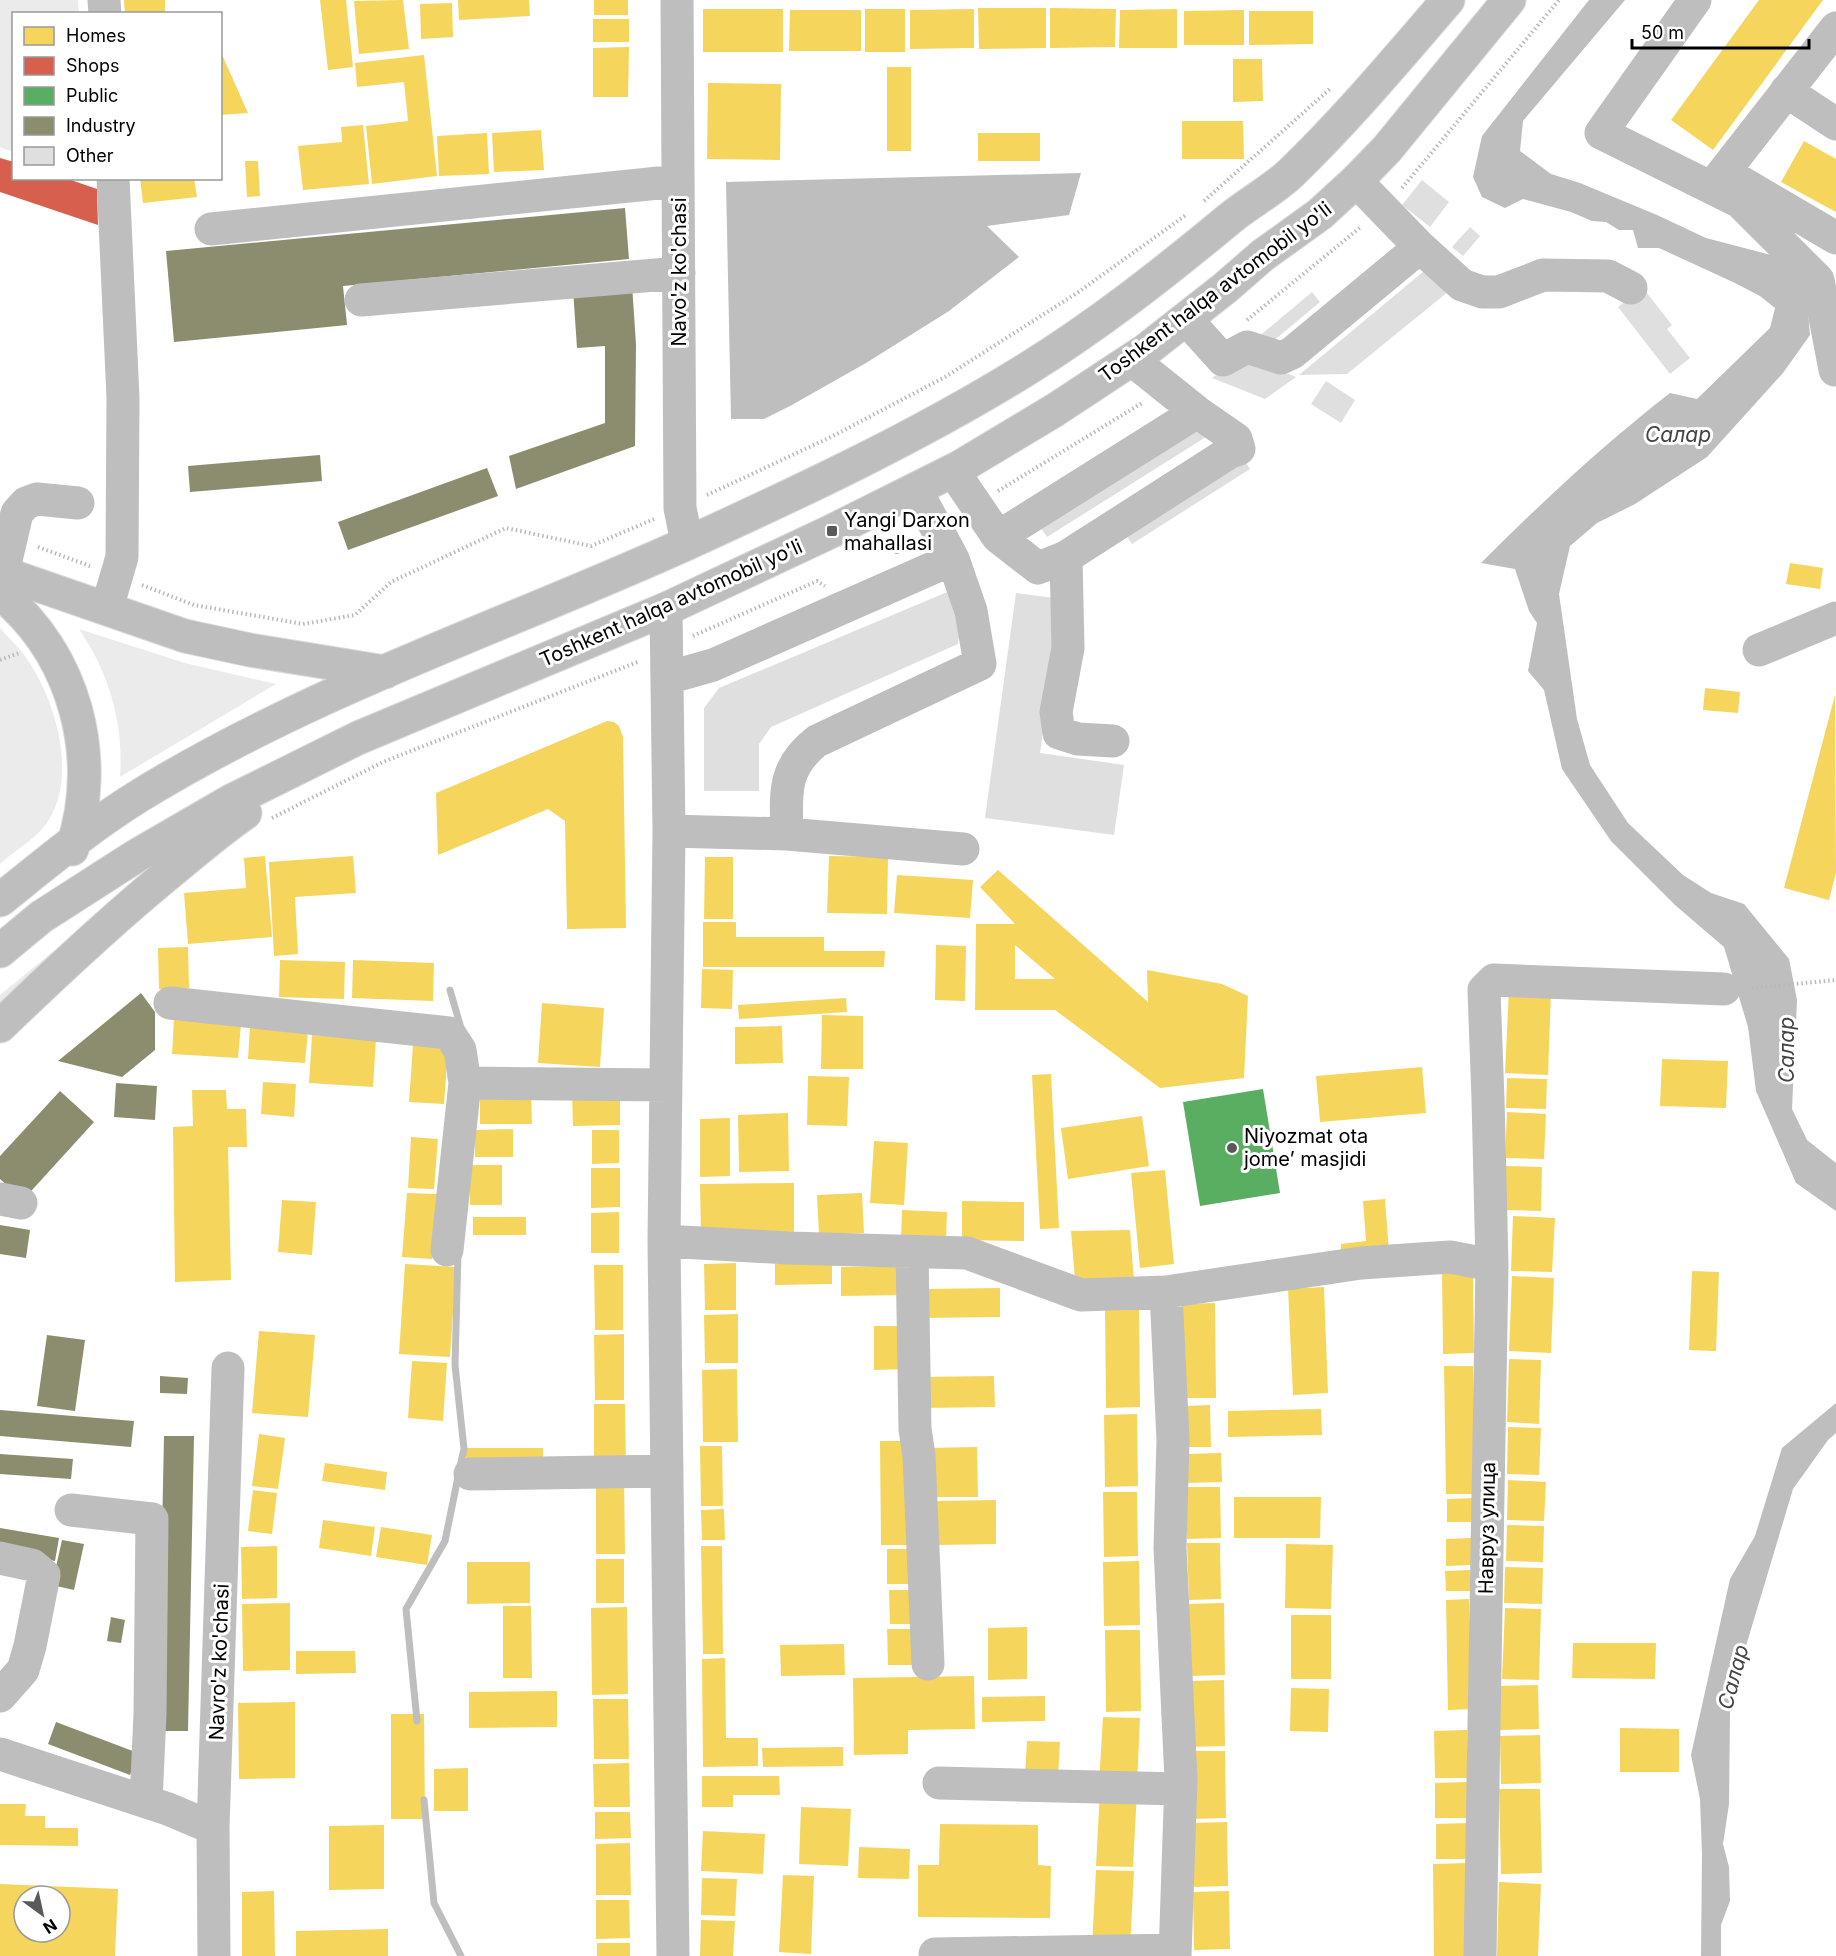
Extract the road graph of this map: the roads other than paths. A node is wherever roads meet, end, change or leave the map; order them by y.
1 (677, 0) edge
2 (1448, 0) edge
3 (1509, 0) edge
4 (1695, 0) edge
5 (1836, 28) edge
6 (1786, 91) junction
7 (1351, 113) junction
8 (1836, 124) edge
9 (1387, 149) junction
10 (1718, 179) junction
11 (113, 180) edge
12 (678, 181) junction
13 (1356, 181) junction
14 (211, 228) dead end
15 (1836, 238) edge
16 (1420, 247) junction
17 (679, 273) junction
18 (1631, 288) dead end
19 (362, 300) dead end
20 (1186, 319) junction
21 (1132, 360) junction
22 (1834, 370) dead end
23 (1197, 412) junction
24 (952, 471) junction
25 (916, 490) junction
26 (78, 503) dead end
27 (998, 537) junction
28 (687, 543) junction
29 (1066, 558) junction
30 (953, 559) junction
31 (1, 580) edge
32 (107, 608) junction
33 (666, 609) junction
34 (1836, 618) edge
35 (1759, 650) dead end
36 (385, 672) junction
37 (667, 678) junction
38 (358, 738) junction
39 (1113, 741) dead end
40 (669, 831) junction
41 (787, 834) junction
42 (75, 839) junction
43 (963, 849) dead end
44 (0, 900) edge
45 (41, 916) junction
46 (0, 951) edge
47 (1734, 989) road end
48 (170, 1003) dead end
49 (0, 1026) edge
50 (465, 1083) junction
51 (666, 1085) junction
52 (664, 1241) junction
53 (447, 1250) dead end
54 (912, 1252) junction
55 (1492, 1264) junction
56 (1166, 1292) junction
57 (228, 1368) dead end
58 (667, 1472) junction
59 (470, 1474) dead end
60 (71, 1510) dead end
61 (0, 1558) edge
62 (928, 1664) dead end
63 (0, 1696) edge
64 (0, 1754) edge
65 (939, 1783) dead end
66 (1180, 1789) junction
67 (146, 1802) junction
68 (213, 1828) junction
69 (1175, 1953) edge
70 (935, 1954) dead end
71 (214, 1956) edge
72 (673, 1956) edge
73 (1480, 1956) edge

1 - 12 main road, Navo'z ko'chasi
2 - 7 main road
3 - 9 main road, Toshkent halqa avtomobil yo'li
4 - 10 main road
5 - 6 main road
6 - 8 main road
6 - 10 main road
7 - 9 main road
7 - 28 main road
9 - 13 main road, Toshkent halqa avtomobil yo'li
10 - 15 main road
10 - 22 main road
11 - 32 main road
12 - 14 main road
12 - 17 main road, Navo'z ko'chasi
13 - 16 main road
13 - 20 main road, Toshkent halqa avtomobil yo'li
16 - 18 main road
16 - 20 main road
17 - 19 main road
17 - 28 main road, Navo'z ko'chasi
20 - 21 main road, Toshkent halqa avtomobil yo'li
21 - 23 main road
21 - 24 main road, Toshkent halqa avtomobil yo'li
23 - 27 main road
23 - 29 main road
24 - 25 main road, Toshkent halqa avtomobil yo'li
24 - 27 main road
25 - 30 main road
25 - 33 main road, Toshkent halqa avtomobil yo'li
26 - 31 main road
27 - 29 main road
28 - 36 main road
29 - 39 main road
30 - 37 main road
30 - 41 main road
31 - 32 main road
31 - 42 main road
32 - 36 main road
33 - 37 main road
33 - 38 main road, Toshkent halqa avtomobil yo'li
34 - 35 main road
36 - 42 main road
37 - 40 main road
38 - 45 main road, Toshkent halqa avtomobil yo'li
38 - 49 main road
40 - 41 main road
40 - 51 main road
41 - 43 main road
42 - 44 main road
42 - 45 main road
45 - 46 main road, Toshkent halqa avtomobil yo'li
47 - 55 main road, Навруз улица
48 - 50 main road
50 - 51 main road
50 - 53 main road
51 - 52 main road
52 - 54 main road
52 - 58 main road
54 - 56 main road
54 - 62 main road
55 - 56 main road
55 - 73 main road, Навруз улица
56 - 66 main road
57 - 68 main road, Navro'z ko'chasi
58 - 59 main road
58 - 72 main road
60 - 67 main road
61 - 63 main road
64 - 67 main road
65 - 66 main road
66 - 69 main road
67 - 68 main road
68 - 71 main road, Navro'z ko'chasi
69 - 70 main road

